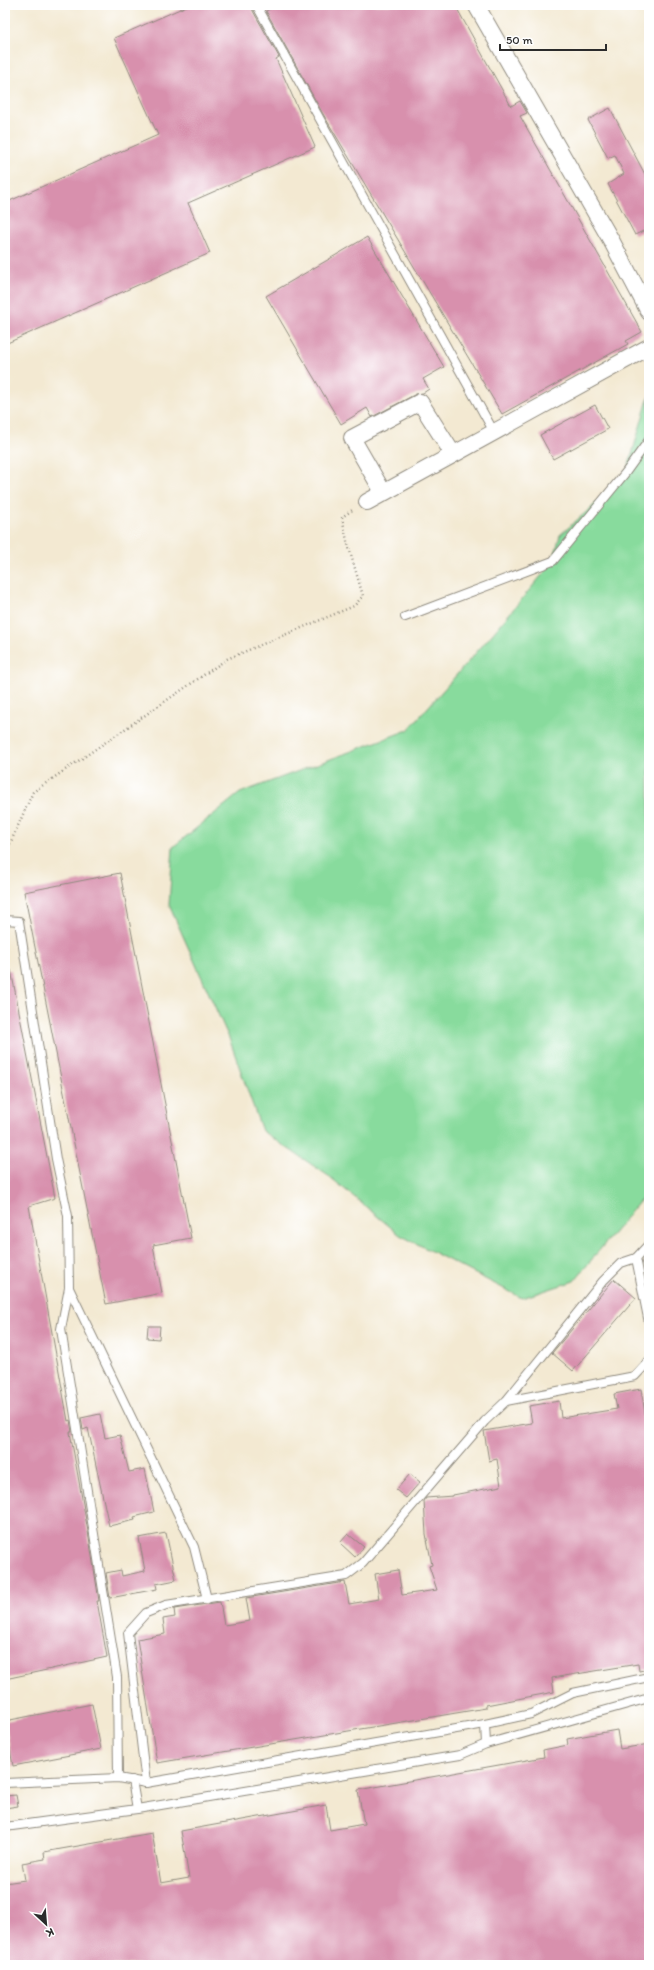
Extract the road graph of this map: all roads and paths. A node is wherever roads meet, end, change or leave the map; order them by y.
1 (263, 5) edge
2 (476, 5) edge
3 (649, 312) edge
4 (649, 347) edge
5 (494, 432) junction
6 (649, 440) edge
7 (453, 454) junction
8 (383, 492) junction
9 (367, 502) joint
10 (405, 617) dead end
11 (5, 855) edge
12 (5, 920) edge
13 (649, 1244) edge
14 (636, 1258) junction
15 (69, 1288) junction
16 (649, 1323) edge
17 (649, 1361) edge
18 (506, 1401) junction
19 (207, 1599) junction
20 (649, 1677) edge
21 (649, 1698) edge
22 (484, 1724) junction
23 (486, 1744) junction
24 (118, 1778) junction
25 (132, 1780) junction
26 (5, 1783) edge
27 (146, 1783) junction
28 (137, 1809) junction
29 (5, 1828) edge

1 - 5 lane
2 - 3 street
4 - 5 street
5 - 7 street
6 - 10 lane
7 - 8 street
7 - 8 street
8 - 9 street
9 - 11 path
12 - 15 lane
13 - 14 lane
14 - 16 lane
14 - 18 lane
15 - 19 lane
15 - 24 lane
17 - 18 lane
18 - 19 lane
19 - 27 lane
20 - 22 lane
21 - 23 lane
22 - 23 lane
22 - 27 lane
23 - 28 lane
24 - 25 lane
24 - 26 lane
25 - 27 lane
25 - 28 lane
28 - 29 lane

